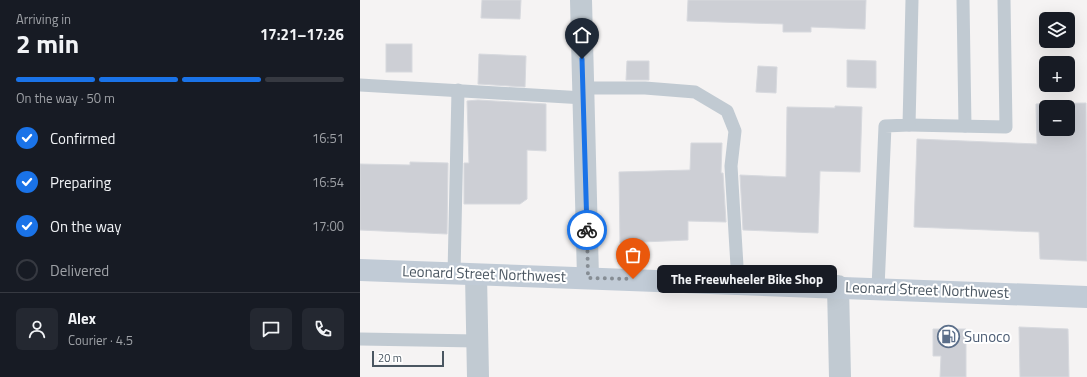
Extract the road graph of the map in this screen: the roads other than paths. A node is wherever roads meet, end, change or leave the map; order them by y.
1 (581, 0) edge
2 (912, 0) edge
3 (963, 0) edge
4 (1004, 0) edge
5 (360, 85) edge
6 (458, 90) junction
7 (583, 93) junction
8 (910, 125) junction
9 (965, 126) junction
10 (360, 270) edge
11 (454, 274) junction
12 (476, 275) junction
13 (588, 278) junction
14 (738, 283) junction
15 (838, 286) junction
16 (878, 288) junction
17 (1087, 297) edge
18 (360, 339) edge
19 (477, 341) junction
20 (478, 377) edge
21 (840, 377) edge

1 - 7 street
2 - 8 lane
3 - 9 lane
4 - 9 lane
5 - 6 lane
6 - 7 lane
6 - 11 lane
7 - 13 street
7 - 14 lane
8 - 9 lane
8 - 16 lane
10 - 11 main road, Leonard Street Northwest
11 - 12 main road, Leonard Street Northwest
12 - 13 main road, Leonard Street Northwest
12 - 19 street
13 - 14 main road, Leonard Street Northwest
14 - 15 main road, Leonard Street Northwest
15 - 16 main road, Leonard Street Northwest
15 - 21 street
16 - 17 main road, Leonard Street Northwest
18 - 19 lane
19 - 20 street

